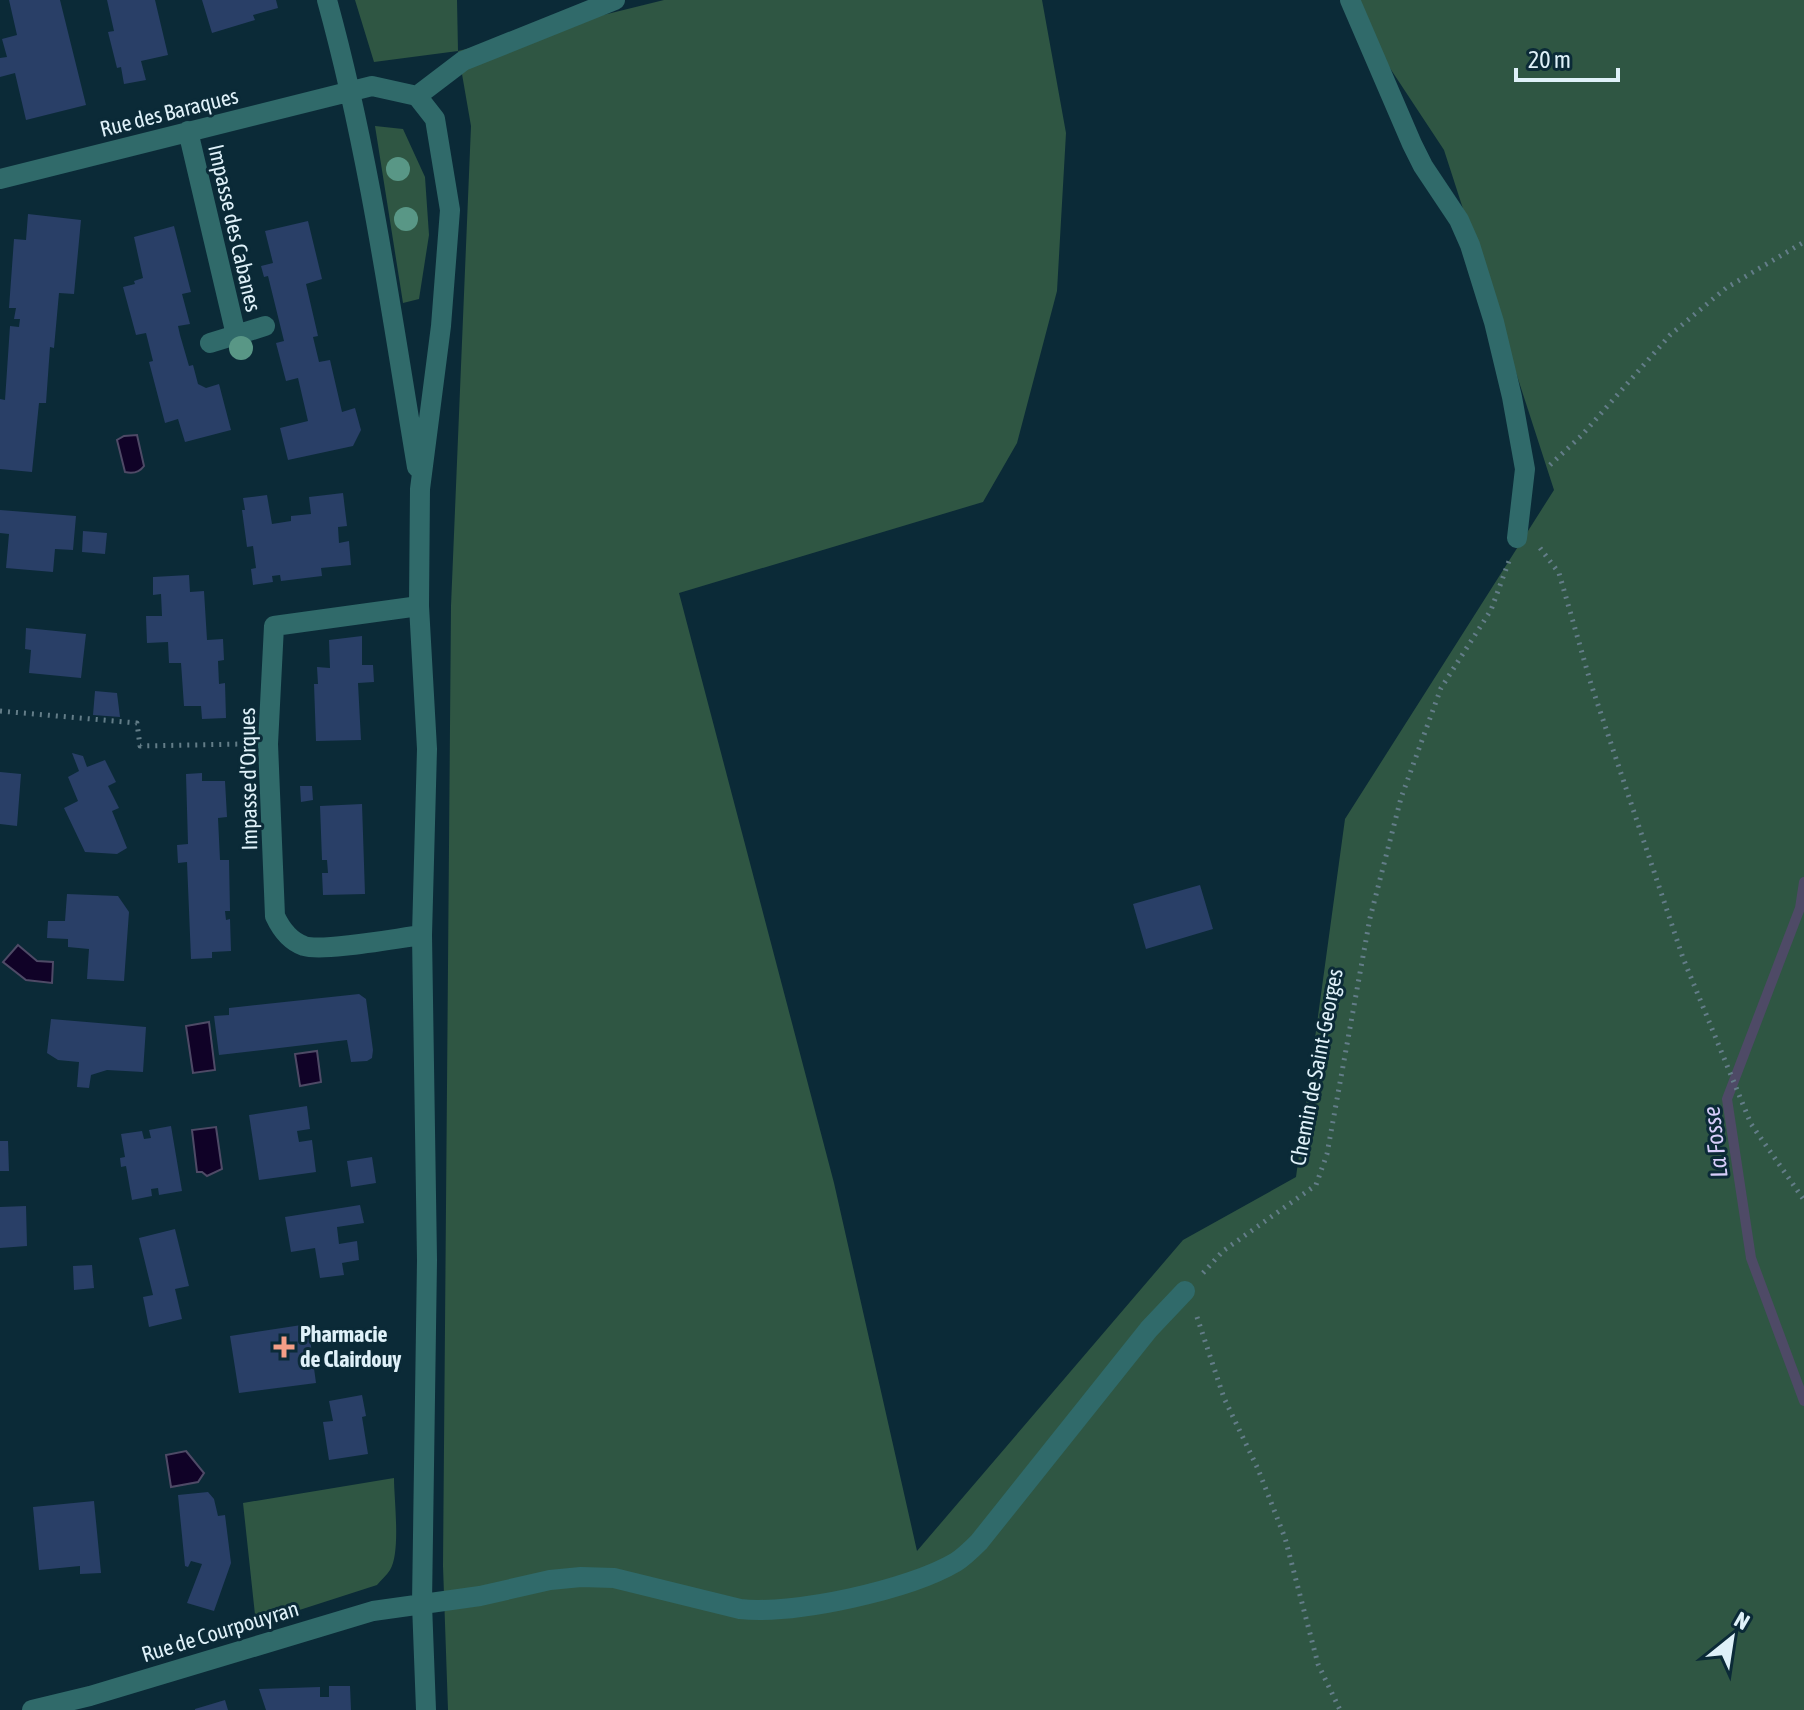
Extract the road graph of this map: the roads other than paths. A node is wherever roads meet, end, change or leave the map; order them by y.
1 (327, 0) edge
2 (615, 0) edge
3 (1350, 0) edge
4 (350, 91) junction
5 (417, 96) junction
6 (188, 131) junction
7 (0, 179) edge
8 (265, 326) dead end
9 (236, 335) junction
10 (210, 343) dead end
11 (420, 489) junction
12 (1517, 538) road end
13 (419, 606) junction
14 (422, 935) junction
15 (1185, 1291) road end
16 (422, 1604) junction
17 (32, 1710) edge
18 (426, 1710) edge

1 - 4 street
2 - 5 street
3 - 12 street
4 - 5 street, Rue des Baraques
4 - 6 street, Rue des Baraques
4 - 11 street
5 - 11 street
6 - 7 street, Rue des Baraques
6 - 9 street, Impasse des Cabanes
8 - 9 street, Impasse des Cabanes
9 - 10 street, Impasse des Cabanes
11 - 13 street
13 - 14 street
13 - 14 street, Impasse d'Orques
14 - 16 street
15 - 16 street
16 - 17 street, Rue de Courpouyran
16 - 18 street

